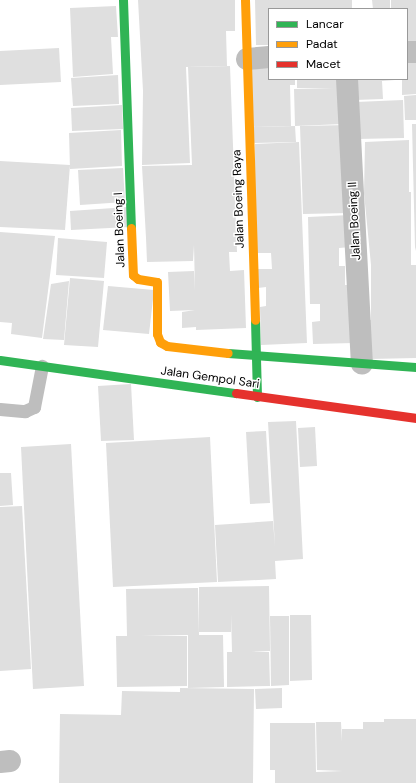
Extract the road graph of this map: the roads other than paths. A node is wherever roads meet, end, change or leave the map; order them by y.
1 (123, 0) edge
2 (245, 0) edge
3 (268, 57) edge
4 (247, 59) junction
5 (348, 80) edge
6 (256, 356) junction
7 (0, 360) edge
8 (362, 364) junction
9 (42, 366) junction
10 (416, 367) edge
11 (257, 397) junction
12 (0, 409) edge
13 (416, 418) edge

1 - 6 street, Jalan Boeing I
2 - 4 street, Jalan Boeing Raya
3 - 4 street
4 - 6 street, Jalan Boeing Raya
5 - 8 street, Jalan Boeing II
6 - 8 street
6 - 11 street, Jalan Boeing Raya
7 - 9 street, Jalan Gempol Sari
8 - 10 street
9 - 11 street, Jalan Gempol Sari
9 - 12 lane
11 - 13 street, Jalan Gempol Sari

